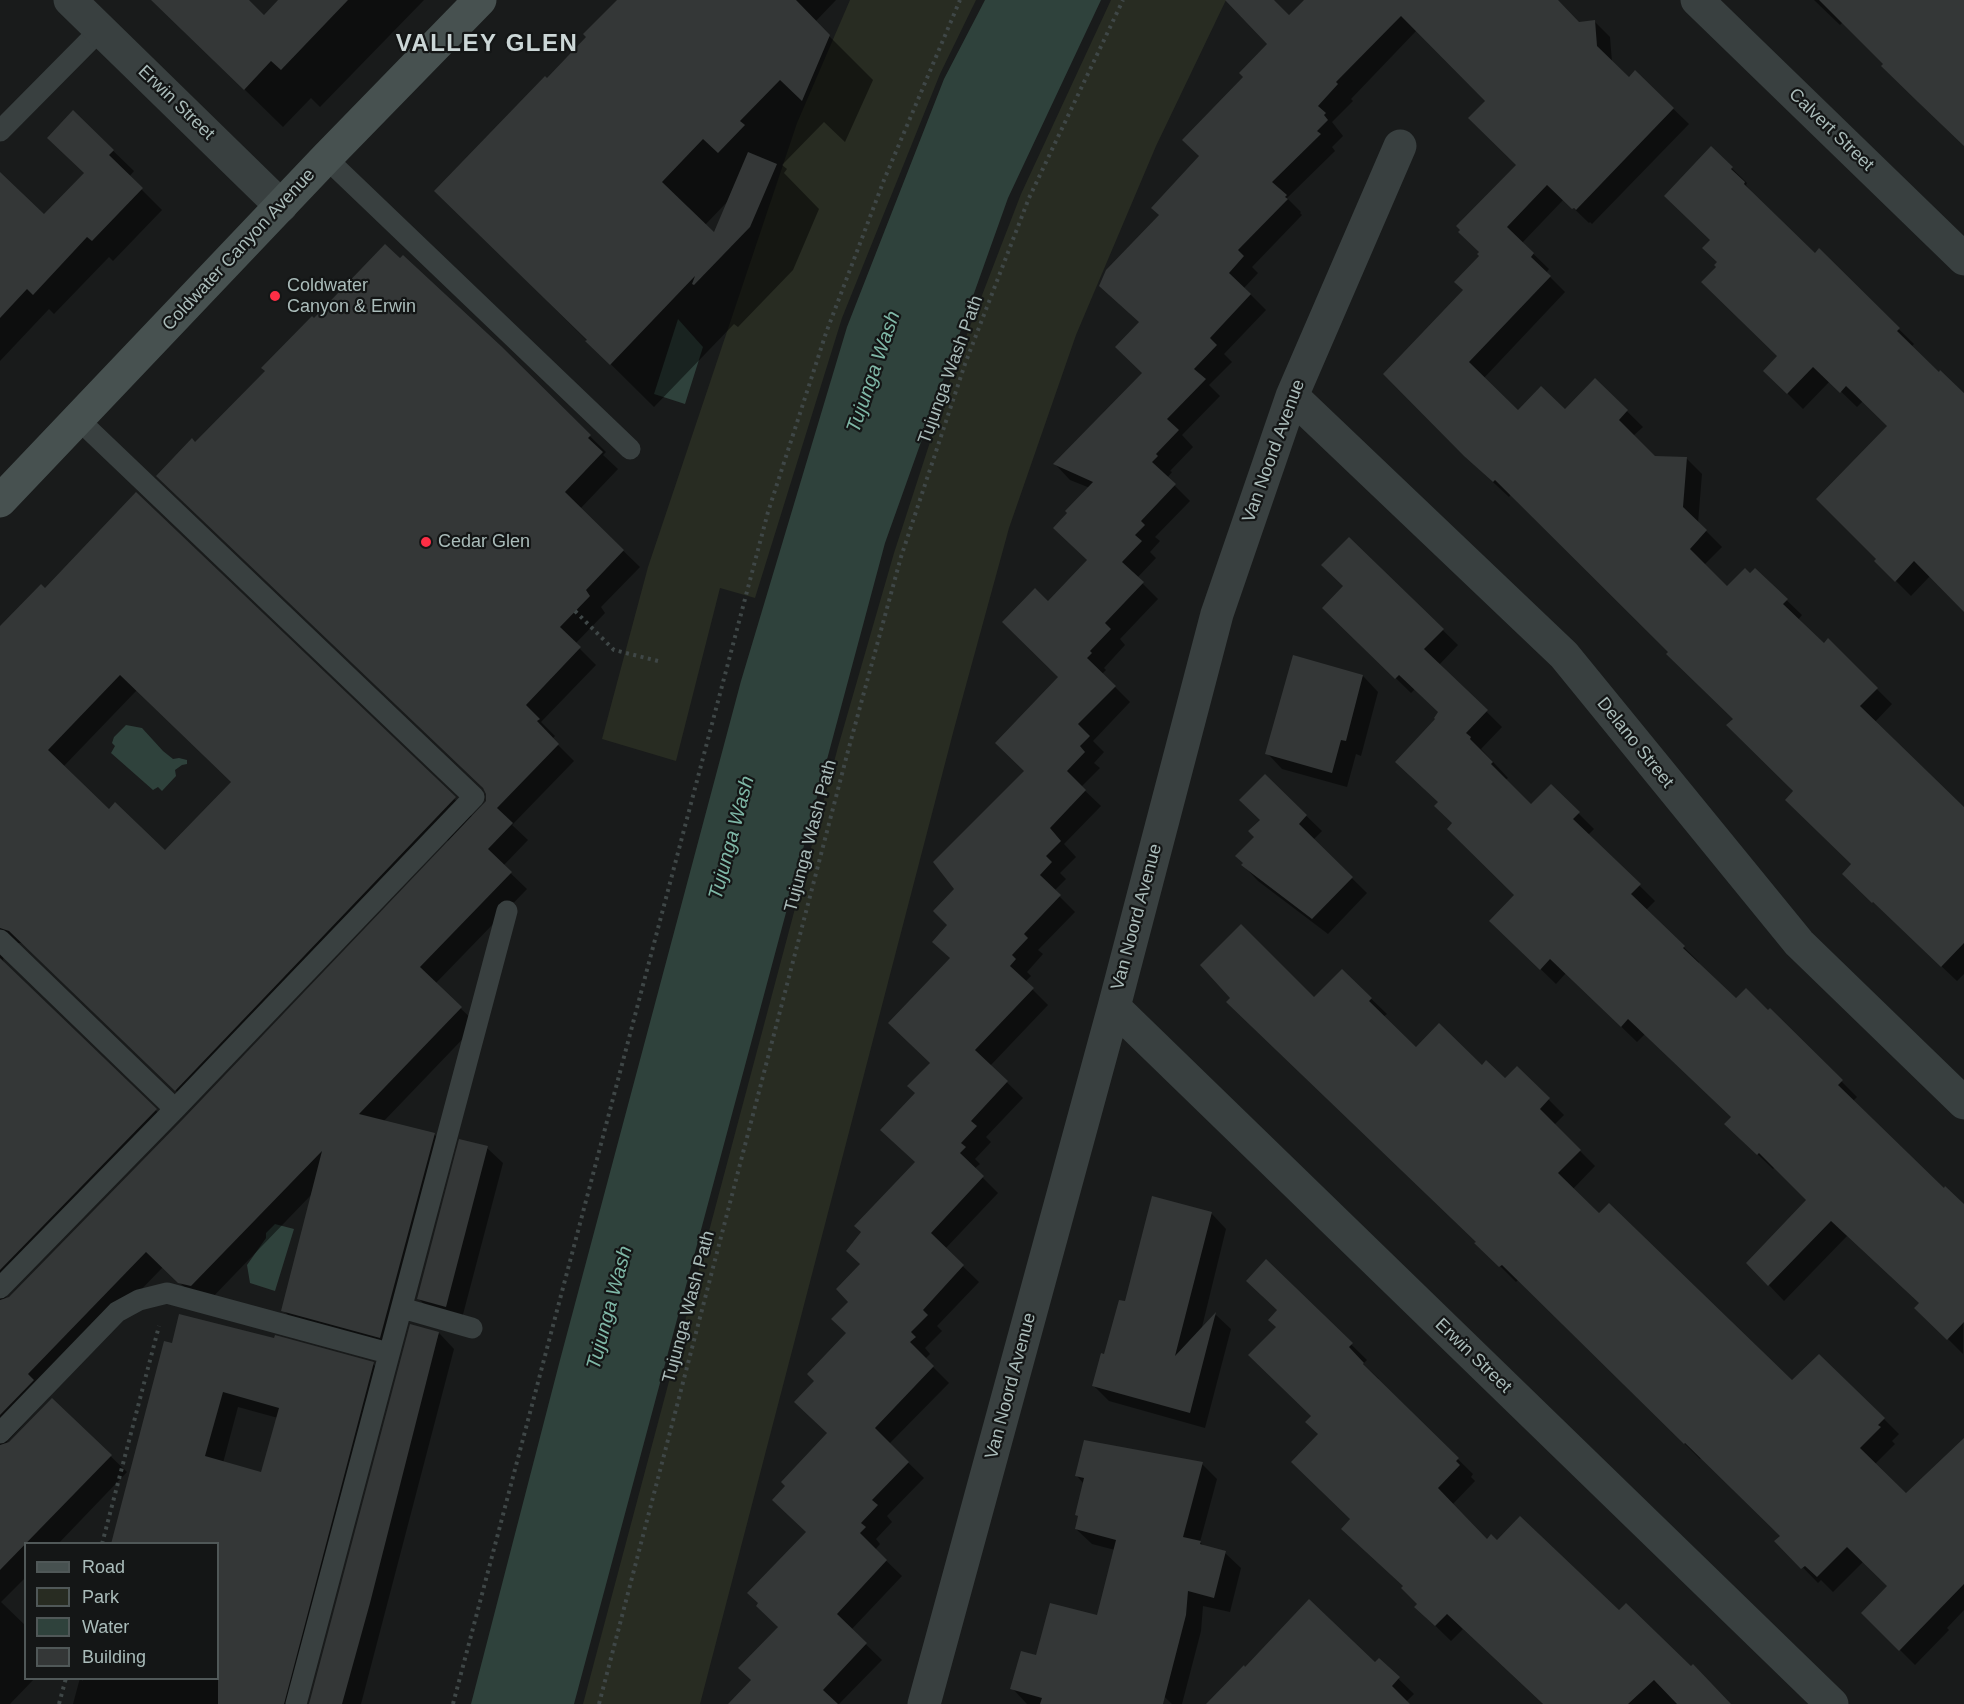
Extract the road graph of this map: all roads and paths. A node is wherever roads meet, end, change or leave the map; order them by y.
1 (70, 0) edge
2 (480, 0) edge
3 (960, 0) edge
4 (1123, 0) edge
5 (1697, 0) edge
6 (101, 29) junction
7 (0, 131) edge
8 (1400, 146) dead end
9 (326, 158) junction
10 (281, 206) junction
11 (1964, 259) edge
12 (1292, 396) junction
13 (79, 420) junction
14 (630, 449) dead end
15 (0, 501) edge
16 (575, 611) dead end
17 (662, 662) dead end
18 (507, 911) dead end
19 (0, 940) edge
20 (1114, 1007) junction
21 (1964, 1103) edge
22 (175, 1109) junction
23 (0, 1288) edge
24 (167, 1293) junction
25 (402, 1308) junction
26 (472, 1328) dead end
27 (388, 1353) junction
28 (0, 1433) edge
29 (103, 1542) edge
30 (65, 1680) edge
31 (59, 1704) edge
32 (296, 1704) edge
33 (453, 1704) edge
34 (599, 1704) edge
35 (924, 1704) edge
36 (1833, 1704) edge

1 - 6 street, Erwin Street
2 - 9 main road, Coldwater Canyon Avenue
3 - 33 path
4 - 34 path, Tujunga Wash Path
5 - 11 street, Calvert Street
6 - 7 lane
6 - 10 street, Erwin Street
8 - 12 street, Van Noord Avenue
9 - 10 main road, Coldwater Canyon Avenue
9 - 14 lane
10 - 13 main road, Coldwater Canyon Avenue
12 - 20 street, Van Noord Avenue
12 - 21 street, Delano Street
13 - 15 main road, Coldwater Canyon Avenue
13 - 22 lane
16 - 17 path
18 - 25 lane
19 - 22 lane
20 - 35 street, Van Noord Avenue
20 - 36 street, Erwin Street
22 - 23 lane
24 - 27 lane
24 - 28 lane
24 - 29 path
25 - 26 lane
25 - 27 lane
27 - 32 lane
30 - 31 path

